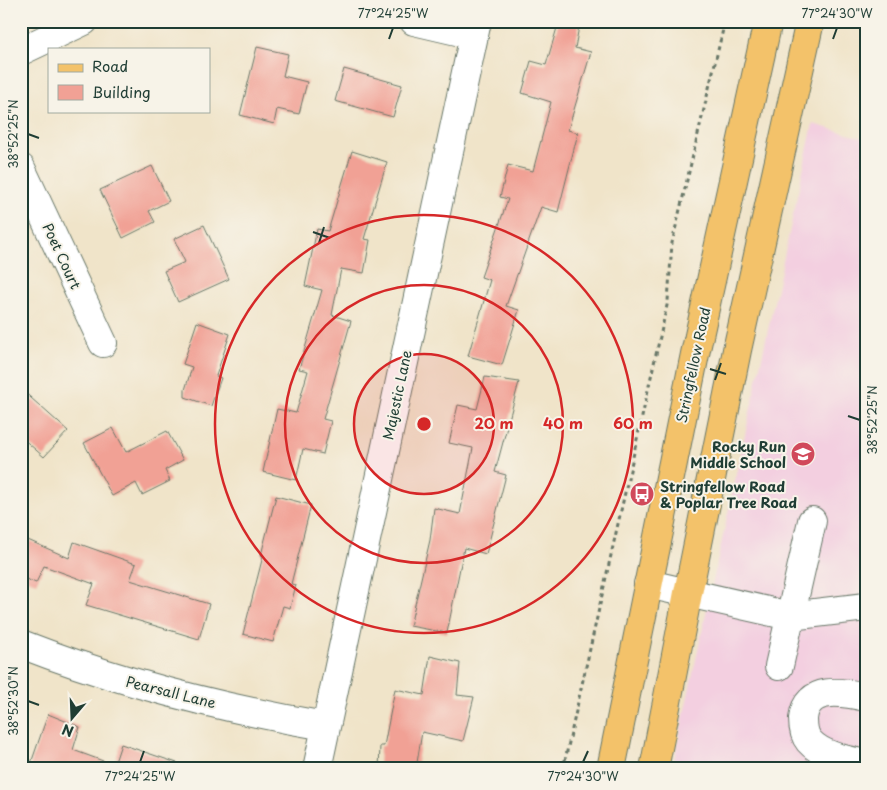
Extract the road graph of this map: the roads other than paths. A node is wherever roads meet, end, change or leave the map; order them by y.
1 (84, 21) edge
2 (414, 21) edge
3 (768, 21) edge
4 (810, 21) edge
5 (476, 28) edge
6 (21, 51) edge
7 (21, 168) edge
8 (103, 343) dead end
9 (812, 521) dead end
10 (648, 584) junction
11 (688, 593) junction
12 (866, 607) edge
13 (790, 616) junction
14 (21, 644) edge
15 (779, 666) dead end
16 (866, 697) edge
17 (326, 726) junction
18 (866, 764) edge
19 (317, 769) edge
20 (611, 769) edge
21 (654, 769) edge

1 - 6 street
2 - 5 street
3 - 10 main road, Stringfellow Road
4 - 11 main road
5 - 17 street, Majestic Lane
7 - 8 street, Poet Court
9 - 13 street
10 - 11 street
10 - 20 main road, Stringfellow Road
11 - 13 street
11 - 21 main road
12 - 13 street
13 - 15 street
14 - 17 street, Pearsall Lane
16 - 18 street
17 - 19 street, Majestic Lane

